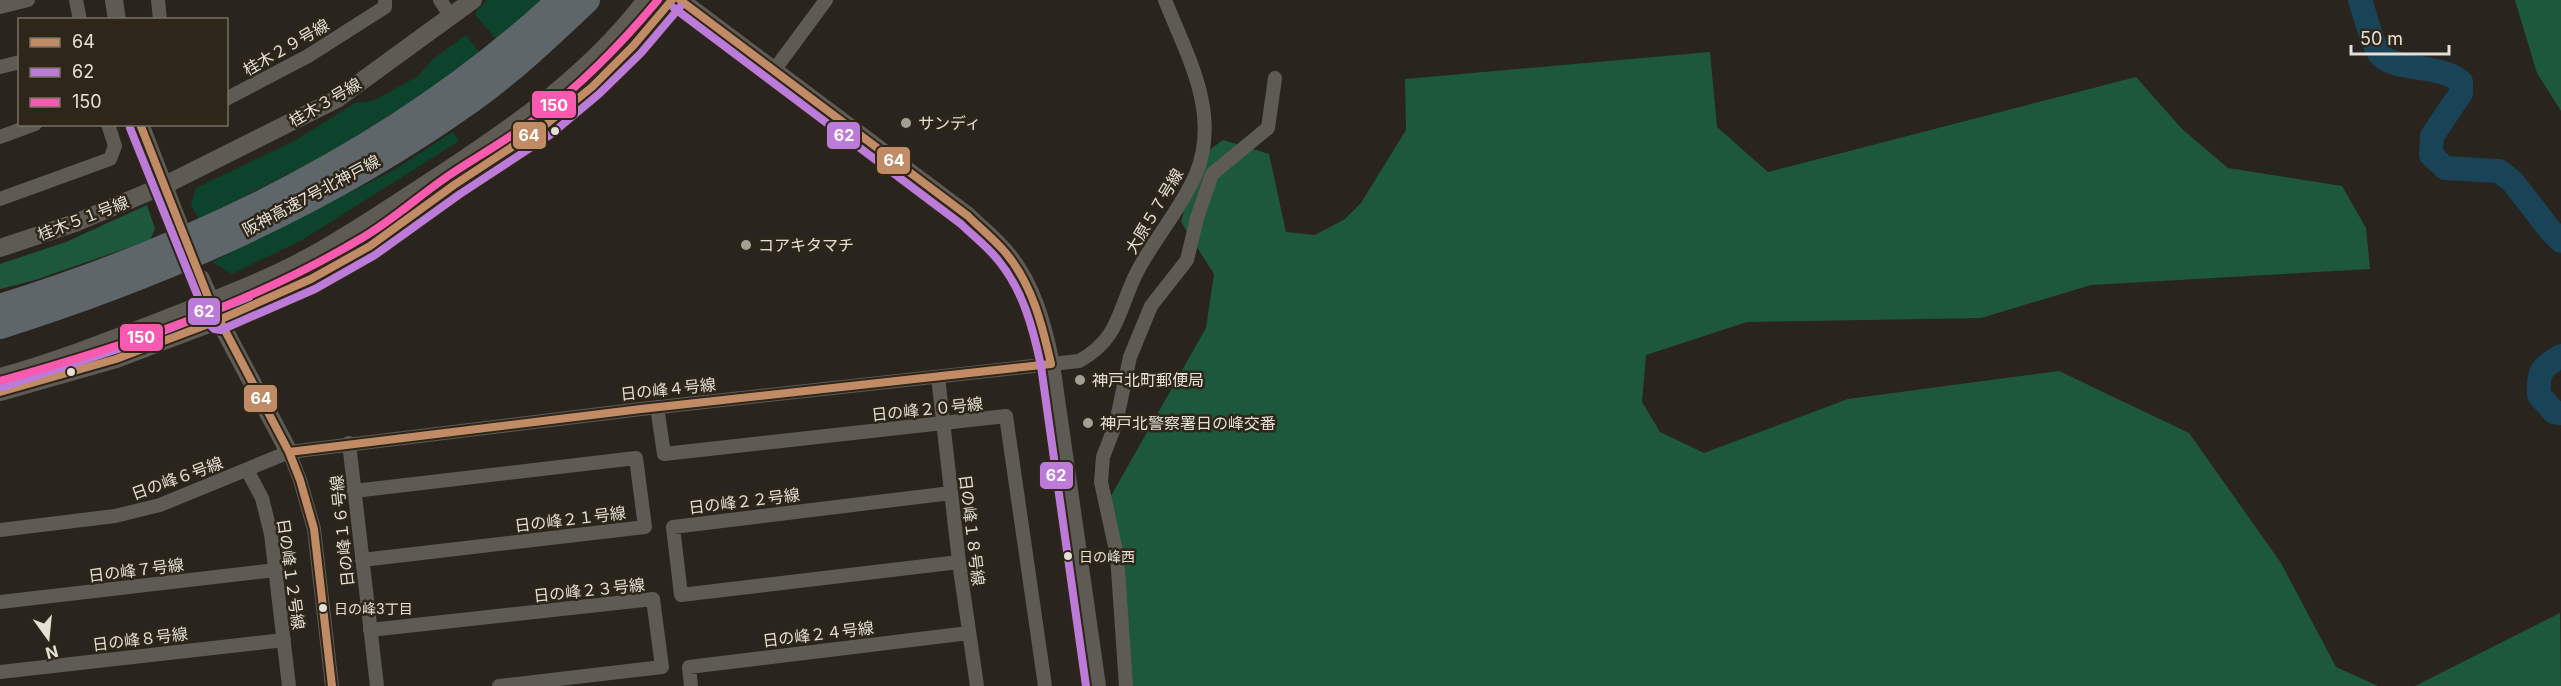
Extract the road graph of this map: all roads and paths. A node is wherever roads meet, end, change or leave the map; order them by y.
1 (28, 0) edge
2 (76, 0) edge
3 (114, 0) edge
4 (158, 0) edge
5 (385, 0) edge
6 (440, 0) edge
7 (472, 0) edge
8 (560, 0) edge
9 (587, 0) edge
10 (646, 0) edge
11 (672, 0) edge
12 (680, 0) edge
13 (826, 0) edge
14 (1165, 0) edge
15 (0, 7) edge
16 (451, 17) junction
17 (80, 18) edge
18 (117, 18) edge
19 (160, 18) edge
20 (18, 62) edge
21 (0, 67) edge
22 (775, 69) junction
23 (1275, 78) dead end
24 (228, 98) edge
25 (30, 126) edge
26 (109, 126) edge
27 (141, 126) edge
28 (0, 137) edge
29 (165, 185) junction
30 (0, 199) edge
31 (1179, 204) junction
32 (1197, 218) junction
33 (179, 225) dead end
34 (0, 248) edge
35 (201, 279) dead end
36 (210, 302) junction
37 (0, 307) edge
38 (219, 320) junction
39 (0, 326) edge
40 (1051, 364) junction
41 (0, 377) edge
42 (938, 377) junction
43 (0, 392) edge
44 (657, 407) junction
45 (943, 423) junction
46 (349, 443) junction
47 (289, 452) junction
48 (247, 470) junction
49 (354, 491) junction
50 (951, 493) junction
51 (0, 530) edge
52 (362, 560) junction
53 (959, 562) junction
54 (276, 570) junction
55 (0, 602) edge
56 (370, 630) junction
57 (969, 633) junction
58 (284, 639) junction
59 (0, 671) edge
60 (2, 686) edge
61 (290, 686) edge
62 (332, 686) edge
63 (376, 686) edge
64 (499, 686) edge
65 (692, 686) edge
66 (977, 686) edge
67 (1045, 686) edge
68 (1097, 686) edge
69 (1126, 686) edge

1 - 15 street
2 - 17 street
3 - 18 street
4 - 19 street
5 - 24 street, 桂木２９号線
6 - 16 street
7 - 16 street, 桂木３号線
8 - 37 highway, 阪神高速7号北神戸線
9 - 39 highway, 阪神高速7号北神戸線
10 - 36 street
11 - 38 street
12 - 22 street
13 - 22 street
14 - 31 street, 大原５７号線
16 - 29 street, 桂木３号線
20 - 21 street
22 - 40 street
23 - 32 street
25 - 28 street
26 - 30 street
27 - 29 street
29 - 33 street
29 - 34 street, 桂木５１号線
31 - 32 street
31 - 40 street, 大原５７号線
32 - 69 street
35 - 36 street
36 - 38 street
36 - 41 street
38 - 43 street
38 - 47 street
40 - 42 street, 日の峰４号線
40 - 68 street
42 - 44 street, 日の峰４号線
42 - 45 street, 日の峰１８号線
44 - 45 street, 日の峰２０号線
44 - 46 street, 日の峰４号線
45 - 50 street, 日の峰１８号線
45 - 67 street, 日の峰２０号線
46 - 47 street, 日の峰４号線
46 - 49 street, 日の峰１６号線
47 - 48 street, 日の峰６号線
47 - 62 street
48 - 51 street, 日の峰６号線
48 - 54 street, 日の峰１２号線
49 - 52 street, 日の峰１６号線
49 - 52 street, 日の峰２１号線
50 - 53 street, 日の峰１８号線
50 - 53 street, 日の峰２２号線
52 - 56 street, 日の峰１６号線
53 - 57 street, 日の峰１８号線
54 - 55 street, 日の峰７号線
54 - 58 street, 日の峰１２号線
56 - 63 street, 日の峰１６号線
56 - 64 street, 日の峰２３号線
57 - 65 street, 日の峰２４号線
57 - 66 street, 日の峰１８号線
58 - 59 street, 日の峰８号線
58 - 61 street, 日の峰１２号線
59 - 60 street

